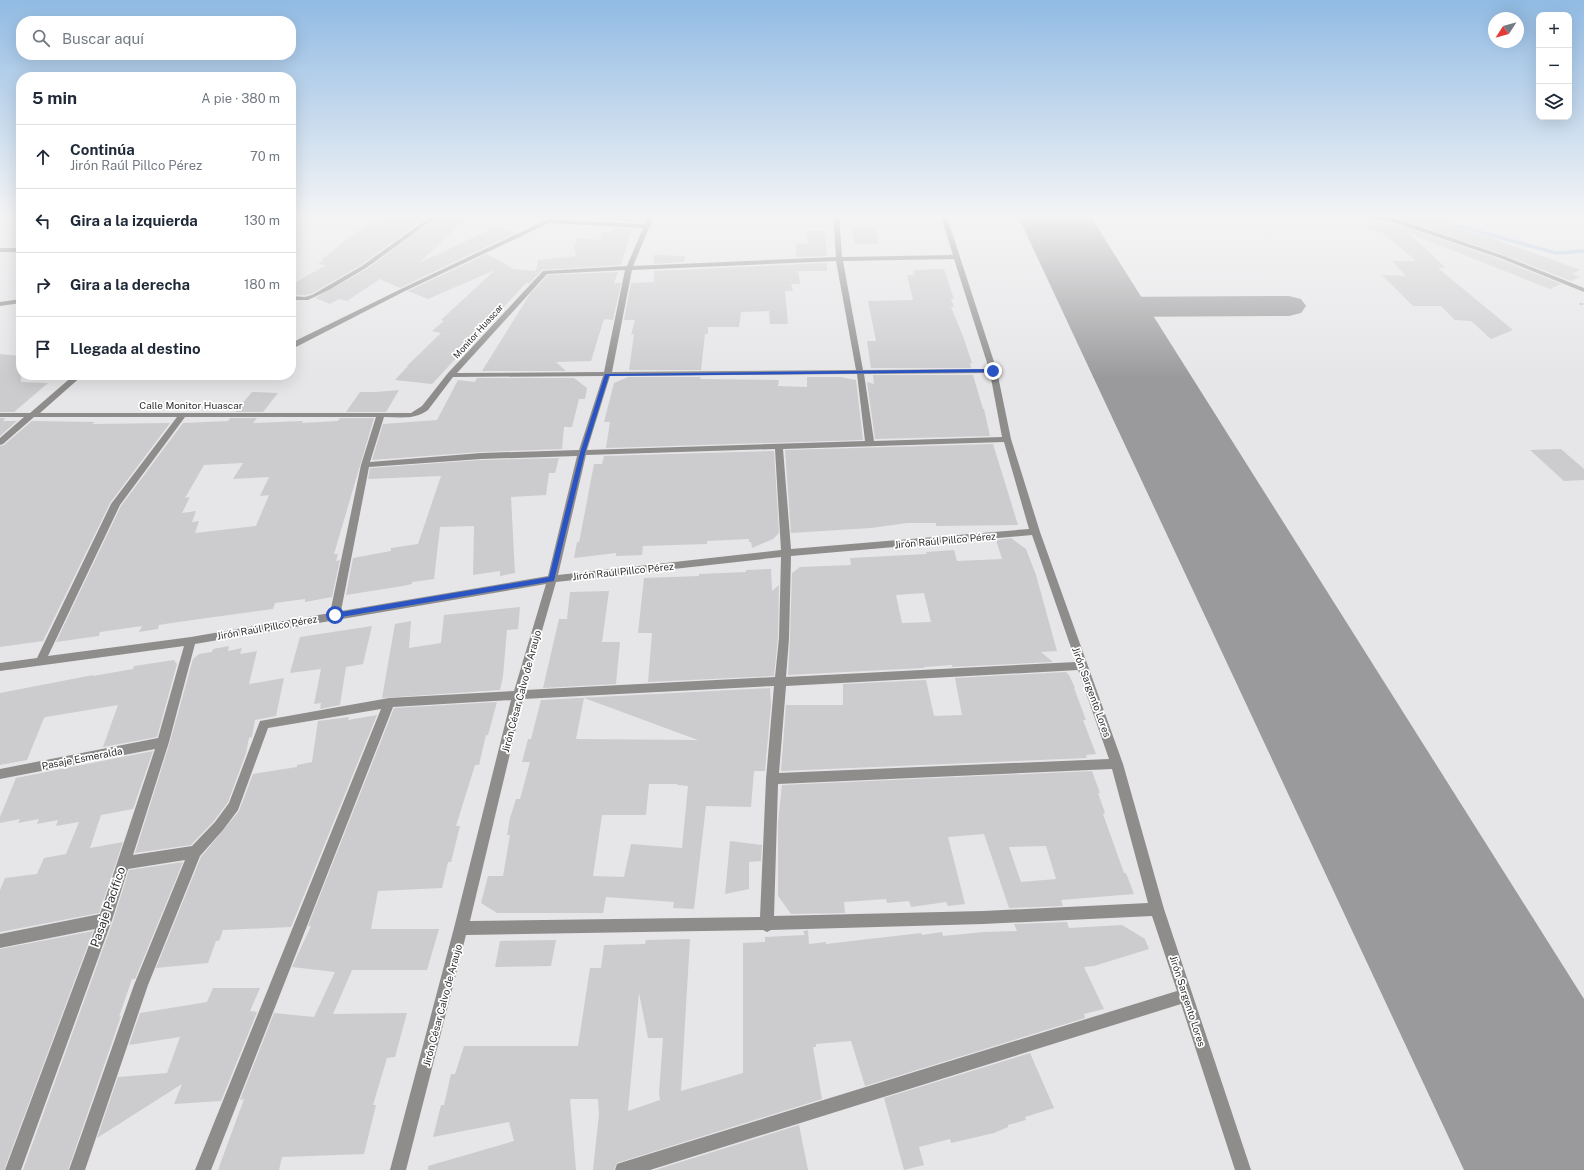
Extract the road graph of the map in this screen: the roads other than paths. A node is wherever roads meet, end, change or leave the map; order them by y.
1 (363, 269) edge
2 (448, 269) edge
3 (629, 269) junction
4 (637, 269) edge
5 (841, 269) edge
6 (961, 269) edge
7 (1531, 269) edge
8 (1584, 290) edge
9 (296, 298) edge
10 (16, 302) edge
11 (0, 304) edge
12 (296, 343) edge
13 (993, 371) junction
14 (860, 372) junction
15 (451, 375) junction
16 (607, 375) junction
17 (73, 380) edge
18 (425, 408) joint
19 (381, 415) junction
20 (0, 416) edge
21 (29, 416) junction
22 (182, 416) junction
23 (1007, 439) junction
24 (0, 442) edge
25 (870, 444) junction
26 (779, 446) junction
27 (582, 453) junction
28 (365, 466) junction
29 (1035, 532) junction
30 (786, 553) junction
31 (552, 579) junction
32 (335, 615) junction
33 (191, 641) junction
34 (40, 660) junction
35 (1082, 666) junction
36 (0, 667) edge
37 (780, 682) junction
38 (518, 695) junction
39 (389, 703) junction
40 (163, 742) junction
41 (1117, 764) junction
42 (0, 774) edge
43 (772, 779) junction
44 (195, 852) junction
45 (124, 863) junction
46 (1157, 909) junction
47 (105, 920) junction
48 (766, 925) junction
49 (462, 928) junction
50 (0, 941) edge
51 (1186, 995) junction
52 (13, 1170) edge
53 (77, 1170) edge
54 (203, 1170) edge
55 (398, 1170) edge
56 (623, 1170) edge
57 (1243, 1170) edge

1 - 9 street
2 - 12 street
3 - 4 street, Monitor Huascar
3 - 15 street, Monitor Huascar
3 - 16 street, Jirón César Calvo de Araujo
5 - 14 street
6 - 13 street, Jirón Sargento Lores
7 - 8 street
10 - 11 street
13 - 14 street
13 - 23 street, Jirón Sargento Lores
14 - 16 street
14 - 25 street
15 - 16 street
15 - 18 street, Monitor Huascar
16 - 27 street, Jirón César Calvo de Araujo
17 - 21 street
18 - 19 street, Calle Monitor Huascar
19 - 22 street, Calle Monitor Huascar
19 - 28 street
20 - 21 street, Calle Monitor Huascar
21 - 22 street, Calle Monitor Huascar
21 - 24 street
22 - 34 street
23 - 25 street
23 - 29 street, Jirón Sargento Lores
25 - 26 street
26 - 27 street
26 - 30 street
27 - 28 street
27 - 31 street, Jirón César Calvo de Araujo
28 - 32 street
29 - 30 street, Jirón Raúl Pillco Pérez
29 - 35 street, Jirón Sargento Lores
30 - 31 street, Jirón Raúl Pillco Pérez
30 - 37 street
31 - 32 street, Jirón Raúl Pillco Pérez
31 - 38 street, Jirón César Calvo de Araujo
32 - 33 street, Jirón Raúl Pillco Pérez
33 - 34 street, Jirón Raúl Pillco Pérez
33 - 40 street, Pasaje Pacífico
34 - 36 street, Jirón Raúl Pillco Pérez
35 - 37 street
35 - 41 street, Jirón Sargento Lores
37 - 38 street
37 - 43 street
38 - 39 street
38 - 49 street, Jirón César Calvo de Araujo
39 - 44 street
39 - 54 street
40 - 42 street, Pasaje Esmeralda
40 - 45 street, Pasaje Pacífico
41 - 43 street
41 - 46 street, Jirón Sargento Lores
43 - 48 street
44 - 45 street
44 - 53 street
45 - 47 street, Pasaje Pacífico
46 - 48 street
46 - 51 street, Jirón Sargento Lores
47 - 50 street
47 - 52 street, Pasaje Pacífico
48 - 49 street
49 - 55 street, Jirón César Calvo de Araujo
51 - 56 street
51 - 57 street, Jirón Sargento Lores

